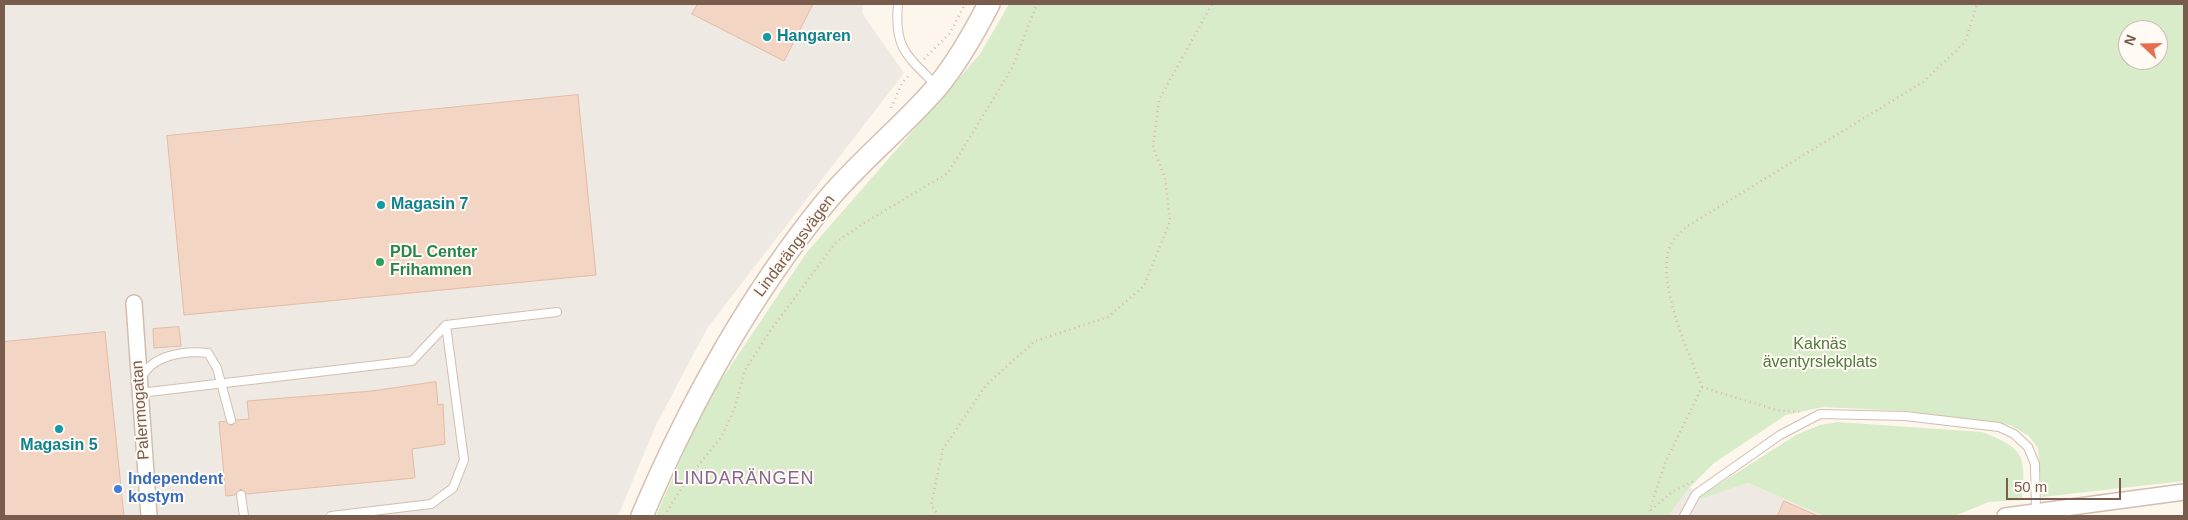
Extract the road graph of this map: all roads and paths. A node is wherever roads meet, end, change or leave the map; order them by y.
1 (898, 4) edge
2 (965, 4) edge
3 (989, 4) edge
4 (1037, 4) edge
5 (1212, 4) edge
6 (1977, 4) edge
7 (918, 67) junction
8 (938, 86) junction
9 (134, 304) dead end
10 (558, 312) dead end
11 (446, 325) junction
12 (221, 383) junction
13 (1702, 386) junction
14 (140, 388) junction
15 (1820, 414) junction
16 (231, 420) dead end
17 (1722, 476) junction
18 (2184, 492) edge
19 (241, 495) dead end
20 (1650, 511) junction
21 (2036, 511) junction
22 (149, 516) edge
23 (244, 516) edge
24 (331, 516) edge
25 (642, 516) edge
26 (664, 516) edge
27 (939, 516) edge
28 (1648, 516) edge
29 (1684, 516) edge
30 (2005, 516) edge

1 - 7 lane
2 - 7 path
3 - 8 street, Lindarängsvägen
4 - 26 path
5 - 27 path
6 - 13 path
7 - 8 lane
8 - 25 street, Lindarängsvägen
9 - 14 street, Palermogatan
10 - 11 lane
11 - 12 lane
11 - 24 lane
12 - 14 lane
12 - 14 lane
12 - 16 lane
13 - 15 path
13 - 20 path
14 - 22 street, Palermogatan
15 - 17 lane
15 - 21 lane
17 - 20 path
17 - 29 lane
18 - 21 street
19 - 23 lane
20 - 28 path
21 - 30 street

